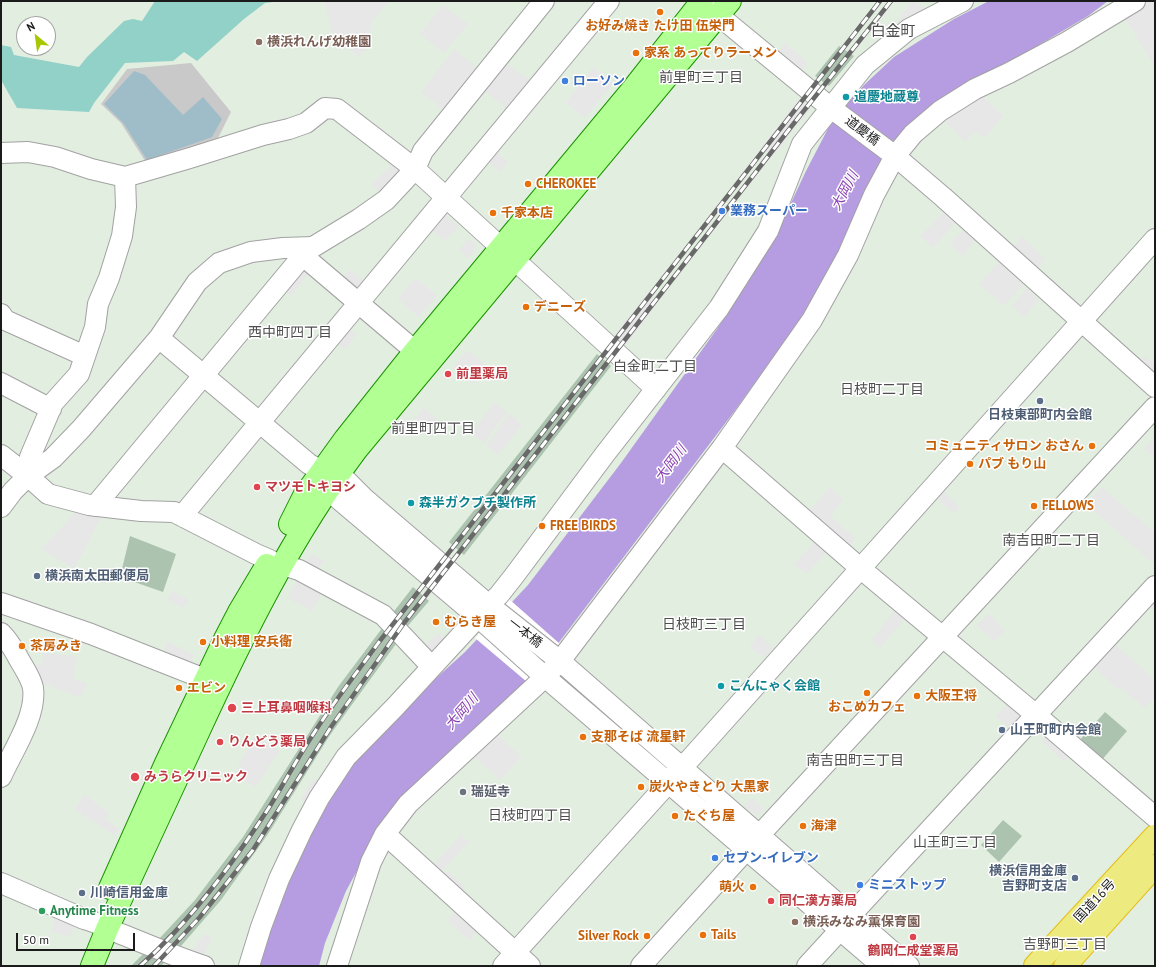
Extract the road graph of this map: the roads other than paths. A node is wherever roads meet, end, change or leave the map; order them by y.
1 (544, 1) edge
2 (609, 1) edge
3 (963, 1) edge
4 (1135, 1) edge
5 (714, 4) edge
6 (833, 109) junction
7 (1, 153) edge
8 (892, 154) junction
9 (415, 169) junction
10 (125, 177) junction
11 (446, 198) junction
12 (1155, 239) edge
13 (306, 251) junction
14 (508, 254) junction
15 (358, 303) junction
16 (1, 314) edge
17 (1082, 321) junction
18 (159, 338) junction
19 (415, 351) junction
20 (85, 356) junction
21 (204, 375) junction
22 (1, 383) edge
23 (1155, 387) edge
24 (656, 389) junction
25 (1155, 407) edge
26 (51, 409) junction
27 (259, 422) junction
28 (722, 448) junction
29 (1, 455) edge
30 (28, 476) junction
31 (330, 478) junction
32 (96, 506) junction
33 (1, 507) edge
34 (182, 516) junction
35 (276, 562) junction
36 (860, 568) junction
37 (1155, 586) edge
38 (1, 603) edge
39 (483, 611) junction
40 (1, 633) edge
41 (943, 637) junction
42 (560, 661) junction
43 (432, 667) junction
44 (545, 677) junction
45 (213, 682) junction
46 (1036, 715) junction
47 (681, 767) junction
48 (1, 777) edge
49 (669, 783) junction
50 (1155, 817) edge
51 (385, 834) junction
52 (761, 836) junction
53 (1155, 836) edge
54 (746, 850) junction
55 (1155, 866) edge
56 (1, 883) edge
57 (846, 923) junction
58 (101, 925) junction
59 (509, 959) edge
60 (179, 962) edge
61 (77, 966) edge
62 (92, 966) edge
63 (204, 966) edge
64 (250, 966) edge
65 (337, 966) edge
66 (530, 966) edge
67 (641, 966) edge
68 (807, 966) edge
69 (882, 966) edge
70 (909, 966) edge
71 (1035, 966) edge
72 (1065, 966) edge

1 - 9 street
2 - 11 street
3 - 6 street
4 - 8 street
5 - 6 street, 道慶橋
5 - 14 main road
6 - 8 street, 道慶橋
6 - 24 street
7 - 10 street
8 - 17 street, 道慶橋
8 - 28 street
9 - 10 street
9 - 11 street
9 - 13 street
10 - 20 street
11 - 14 street
11 - 15 street
12 - 17 street
13 - 15 street
13 - 18 street
13 - 21 street
14 - 19 main road
14 - 24 street
14 - 31 main road
15 - 19 street
15 - 27 street
16 - 20 street
17 - 23 street, 道慶橋
17 - 36 street
18 - 21 street
18 - 30 street
19 - 31 main road
20 - 26 street
21 - 27 street
21 - 32 street
22 - 26 street
24 - 39 street
25 - 41 street
26 - 30 street
27 - 31 street
27 - 34 street
28 - 36 street
28 - 42 street
29 - 30 street
30 - 32 street
30 - 33 street
31 - 35 main road
31 - 39 street
32 - 34 street
34 - 35 street
35 - 43 street
35 - 45 main road
36 - 41 street
36 - 47 street
37 - 46 street
38 - 45 street
39 - 42 street, 一本橋
39 - 43 street
39 - 44 street, 一本橋
40 - 48 street
41 - 46 street
41 - 52 street
42 - 44 street
42 - 47 street, 一本橋
43 - 64 street
44 - 49 street, 一本橋
44 - 51 street
45 - 58 main road
46 - 50 street
46 - 57 street
47 - 49 street
47 - 52 street, 一本橋
49 - 54 street, 一本橋
49 - 59 street
51 - 59 street
51 - 65 street
52 - 54 street
52 - 57 street, 一本橋
53 - 71 highway, 国道16号
54 - 57 street, 一本橋
54 - 67 street
55 - 72 highway, 国道16号
56 - 58 street
57 - 68 street
57 - 69 street
57 - 70 street
58 - 60 street
58 - 61 main road
58 - 62 main road
59 - 66 street
60 - 63 street

